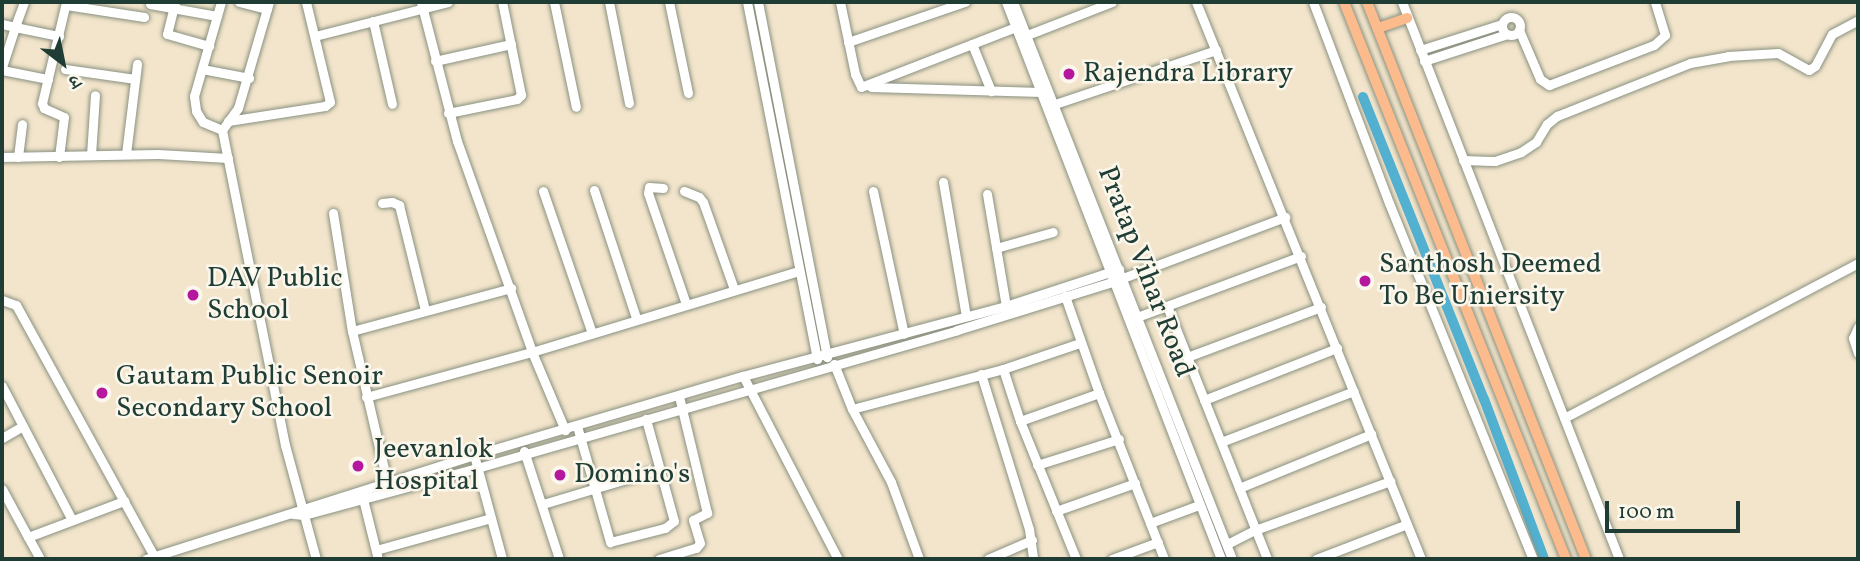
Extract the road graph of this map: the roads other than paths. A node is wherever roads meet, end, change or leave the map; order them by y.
1 (24, 2) edge
2 (220, 2) edge
3 (239, 2) edge
4 (306, 2) edge
5 (448, 2) edge
6 (502, 2) edge
7 (554, 2) edge
8 (610, 2) edge
9 (669, 2) edge
10 (747, 2) edge
11 (758, 2) edge
12 (840, 2) edge
13 (965, 2) edge
14 (1006, 2) edge
15 (1013, 2) edge
16 (1112, 2) edge
17 (1196, 2) edge
18 (1313, 2) edge
19 (1344, 2) edge
20 (1367, 2) edge
21 (1402, 2) edge
22 (1656, 2) edge
23 (66, 3) edge
24 (150, 4) dead end
25 (174, 5) edge
26 (268, 5) edge
27 (422, 5) edge
28 (217, 16) junction
29 (144, 17) dead end
30 (1408, 18) junction
31 (1858, 20) edge
32 (373, 21) junction
33 (2, 24) edge
34 (1502, 24) junction
35 (15, 27) junction
36 (1016, 27) junction
37 (1378, 28) junction
38 (1519, 30) junction
39 (1027, 34) junction
40 (1507, 34) junction
41 (59, 36) junction
42 (315, 36) junction
43 (848, 43) junction
44 (511, 44) junction
45 (972, 44) junction
46 (209, 46) junction
47 (1216, 50) junction
48 (1420, 50) junction
49 (435, 61) junction
50 (1424, 61) junction
51 (137, 64) dead end
52 (2, 68) edge
53 (65, 69) dead end
54 (202, 69) junction
55 (249, 78) junction
56 (48, 79) junction
57 (135, 79) junction
58 (864, 87) junction
59 (991, 90) junction
60 (1041, 92) junction
61 (688, 93) dead end
62 (95, 94) dead end
63 (629, 103) dead end
64 (393, 104) dead end
65 (1055, 104) junction
66 (576, 107) dead end
67 (448, 113) junction
68 (22, 124) dead end
69 (225, 126) junction
70 (126, 154) junction
71 (91, 155) junction
72 (2, 157) edge
73 (18, 157) junction
74 (59, 157) junction
75 (228, 158) junction
76 (1463, 160) junction
77 (785, 174) junction
78 (1079, 177) junction
79 (943, 181) dead end
80 (663, 188) dead end
81 (594, 190) dead end
82 (543, 191) dead end
83 (684, 191) dead end
84 (873, 191) dead end
85 (987, 194) dead end
86 (382, 204) dead end
87 (333, 213) dead end
88 (1285, 217) junction
89 (1053, 232) dead end
90 (996, 248) junction
91 (1301, 256) junction
92 (1858, 263) edge
93 (799, 271) junction
94 (1117, 275) junction
95 (511, 288) junction
96 (734, 289) junction
97 (1065, 296) junction
98 (2, 300) edge
99 (686, 304) junction
100 (1006, 306) junction
101 (1167, 306) junction
102 (1321, 307) junction
103 (425, 310) junction
104 (966, 316) junction
105 (1137, 317) junction
106 (636, 318) junction
107 (1858, 327) edge
108 (352, 331) junction
109 (592, 333) junction
110 (904, 334) junction
111 (1080, 343) junction
112 (1337, 348) junction
113 (532, 352) junction
114 (1858, 353) edge
115 (821, 355) junction
116 (1187, 357) junction
117 (831, 364) junction
118 (818, 368) junction
119 (1003, 369) junction
120 (981, 374) junction
121 (743, 376) junction
122 (2, 386) edge
123 (751, 388) junction
124 (1354, 391) junction
125 (1099, 393) junction
126 (679, 396) junction
127 (366, 397) junction
128 (1204, 400) junction
129 (682, 409) junction
130 (852, 409) junction
131 (1564, 418) junction
132 (646, 419) junction
133 (1020, 421) junction
134 (23, 426) junction
135 (577, 426) junction
136 (565, 430) junction
137 (1371, 435) junction
138 (2, 438) edge
139 (580, 438) junction
140 (1119, 439) junction
141 (520, 442) junction
142 (1221, 442) junction
143 (525, 454) junction
144 (474, 455) junction
145 (1037, 465) junction
146 (477, 468) junction
147 (660, 470) junction
148 (1390, 481) junction
149 (387, 482) junction
150 (1135, 483) junction
151 (1239, 488) junction
152 (2, 489) edge
153 (594, 489) junction
154 (363, 499) junction
155 (124, 501) junction
156 (543, 504) junction
157 (1199, 505) junction
158 (303, 511) junction
159 (1056, 511) junction
160 (491, 518) junction
161 (72, 520) junction
162 (1150, 523) junction
163 (1407, 524) junction
164 (1255, 530) junction
165 (28, 537) junction
166 (1032, 540) junction
167 (1158, 542) junction
168 (1227, 544) junction
169 (1071, 548) junction
170 (377, 554) edge
171 (150, 558) edge
172 (40, 559) edge
173 (316, 559) edge
174 (502, 559) edge
175 (559, 559) edge
176 (659, 559) edge
177 (838, 559) edge
178 (919, 559) edge
179 (988, 559) edge
180 (1033, 559) edge
181 (1069, 559) edge
182 (1076, 559) edge
183 (1112, 559) edge
184 (1164, 559) edge
185 (1221, 559) edge
186 (1232, 559) edge
187 (1267, 559) edge
188 (1316, 559) edge
189 (1421, 559) edge
190 (1533, 559) edge
191 (1566, 559) edge
192 (1586, 559) edge
193 (1619, 559) edge

1 - 35 street
2 - 28 street
3 - 26 street
4 - 42 street
5 - 27 street
6 - 44 street
7 - 66 street
8 - 63 street
9 - 61 street
10 - 77 street
11 - 77 street
12 - 43 street
13 - 43 street
14 - 36 street, Pratap Vihar Road
15 - 39 street, Pratap Vihar Road
16 - 39 street
17 - 47 street
18 - 190 street
19 - 191 main road
20 - 37 main road
21 - 30 street
22 - 38 street
23 - 29 street
23 - 41 street
24 - 25 street
25 - 28 street
25 - 46 street
26 - 55 street
27 - 32 street
27 - 49 street
28 - 46 street
30 - 37 main road
30 - 48 street
31 - 76 street
32 - 42 street
32 - 64 street
33 - 35 street
34 - 38 street
34 - 40 street
34 - 48 street
35 - 41 street
35 - 52 street
36 - 45 street
36 - 60 street, Pratap Vihar Road
37 - 192 main road
38 - 40 street
39 - 65 street, Pratap Vihar Road
40 - 50 street
41 - 56 street
42 - 69 street
43 - 58 street
44 - 49 street
44 - 67 street
45 - 58 street
45 - 59 street
46 - 54 street
47 - 65 street
47 - 88 street
48 - 50 street
49 - 67 street
50 - 76 street
51 - 57 street
52 - 56 street
53 - 57 street
54 - 55 street
54 - 69 street
55 - 69 street
56 - 74 street
57 - 70 street
58 - 59 street
59 - 60 street
60 - 78 street, Pratap Vihar Road
62 - 71 street
65 - 78 street, Pratap Vihar Road
67 - 95 street
68 - 73 street
69 - 75 street
70 - 71 street
70 - 75 street
71 - 74 street
72 - 73 street
73 - 74 street
75 - 158 street
76 - 131 street
77 - 93 street
77 - 115 street
78 - 94 street, Pratap Vihar Road
79 - 104 street
80 - 99 street
81 - 106 street
82 - 109 street
83 - 96 street
84 - 110 street
85 - 90 street
86 - 103 street
87 - 108 street
88 - 91 street
88 - 94 street
89 - 90 street
90 - 100 street
91 - 101 street
91 - 102 street
92 - 131 street
93 - 96 street
93 - 115 street
94 - 97 street
94 - 100 street
94 - 105 street, Pratap Vihar Road
94 - 157 street, Pratap Vihar Road
95 - 103 street
95 - 113 street
96 - 99 street
97 - 111 street
97 - 117 street
98 - 155 street
99 - 106 street
100 - 104 street
101 - 105 street
101 - 116 street
102 - 112 street
102 - 116 street
103 - 108 street
104 - 110 street
105 - 168 street, Pratap Vihar Road
106 - 109 street
107 - 114 street
108 - 127 street
109 - 113 street
110 - 115 street
111 - 119 street
111 - 125 street
112 - 124 street
112 - 128 street
113 - 127 street
113 - 136 street
115 - 117 street
115 - 118 street
115 - 121 street
116 - 128 street
117 - 118 street
117 - 130 street
118 - 123 street
119 - 120 street
119 - 133 street
120 - 130 street
120 - 166 street
121 - 123 street
121 - 126 street
122 - 134 street
123 - 129 street
123 - 177 street
124 - 137 street
124 - 142 street
125 - 133 street
125 - 140 street
126 - 129 street
126 - 135 street
127 - 149 street
128 - 142 street
129 - 132 street
129 - 176 street
130 - 178 street
131 - 193 street
132 - 139 street
132 - 147 street
133 - 145 street
134 - 138 street
134 - 161 street
135 - 136 street
135 - 139 street
136 - 141 street
137 - 148 street
137 - 151 street
139 - 143 street
139 - 153 street
140 - 145 street
140 - 150 street
141 - 143 street
141 - 144 street
142 - 151 street
143 - 146 street
143 - 156 street
144 - 146 street
144 - 149 street
145 - 159 street
146 - 154 street
146 - 160 street
147 - 153 street
147 - 153 street
148 - 163 street
148 - 164 street
149 - 158 street
150 - 159 street
150 - 162 street
151 - 164 street
152 - 165 street
153 - 156 street
154 - 158 street
154 - 170 street
155 - 161 street
155 - 171 street
156 - 175 street
157 - 162 street
157 - 185 street, Pratap Vihar Road
158 - 171 street
158 - 173 street
159 - 169 street
160 - 170 street
160 - 174 street
161 - 165 street
162 - 167 street
163 - 188 street
163 - 189 street
164 - 168 street
164 - 187 street
165 - 172 street
166 - 179 street
166 - 180 street
167 - 183 street
167 - 184 street
168 - 186 street, Pratap Vihar Road
169 - 181 street
169 - 182 street

